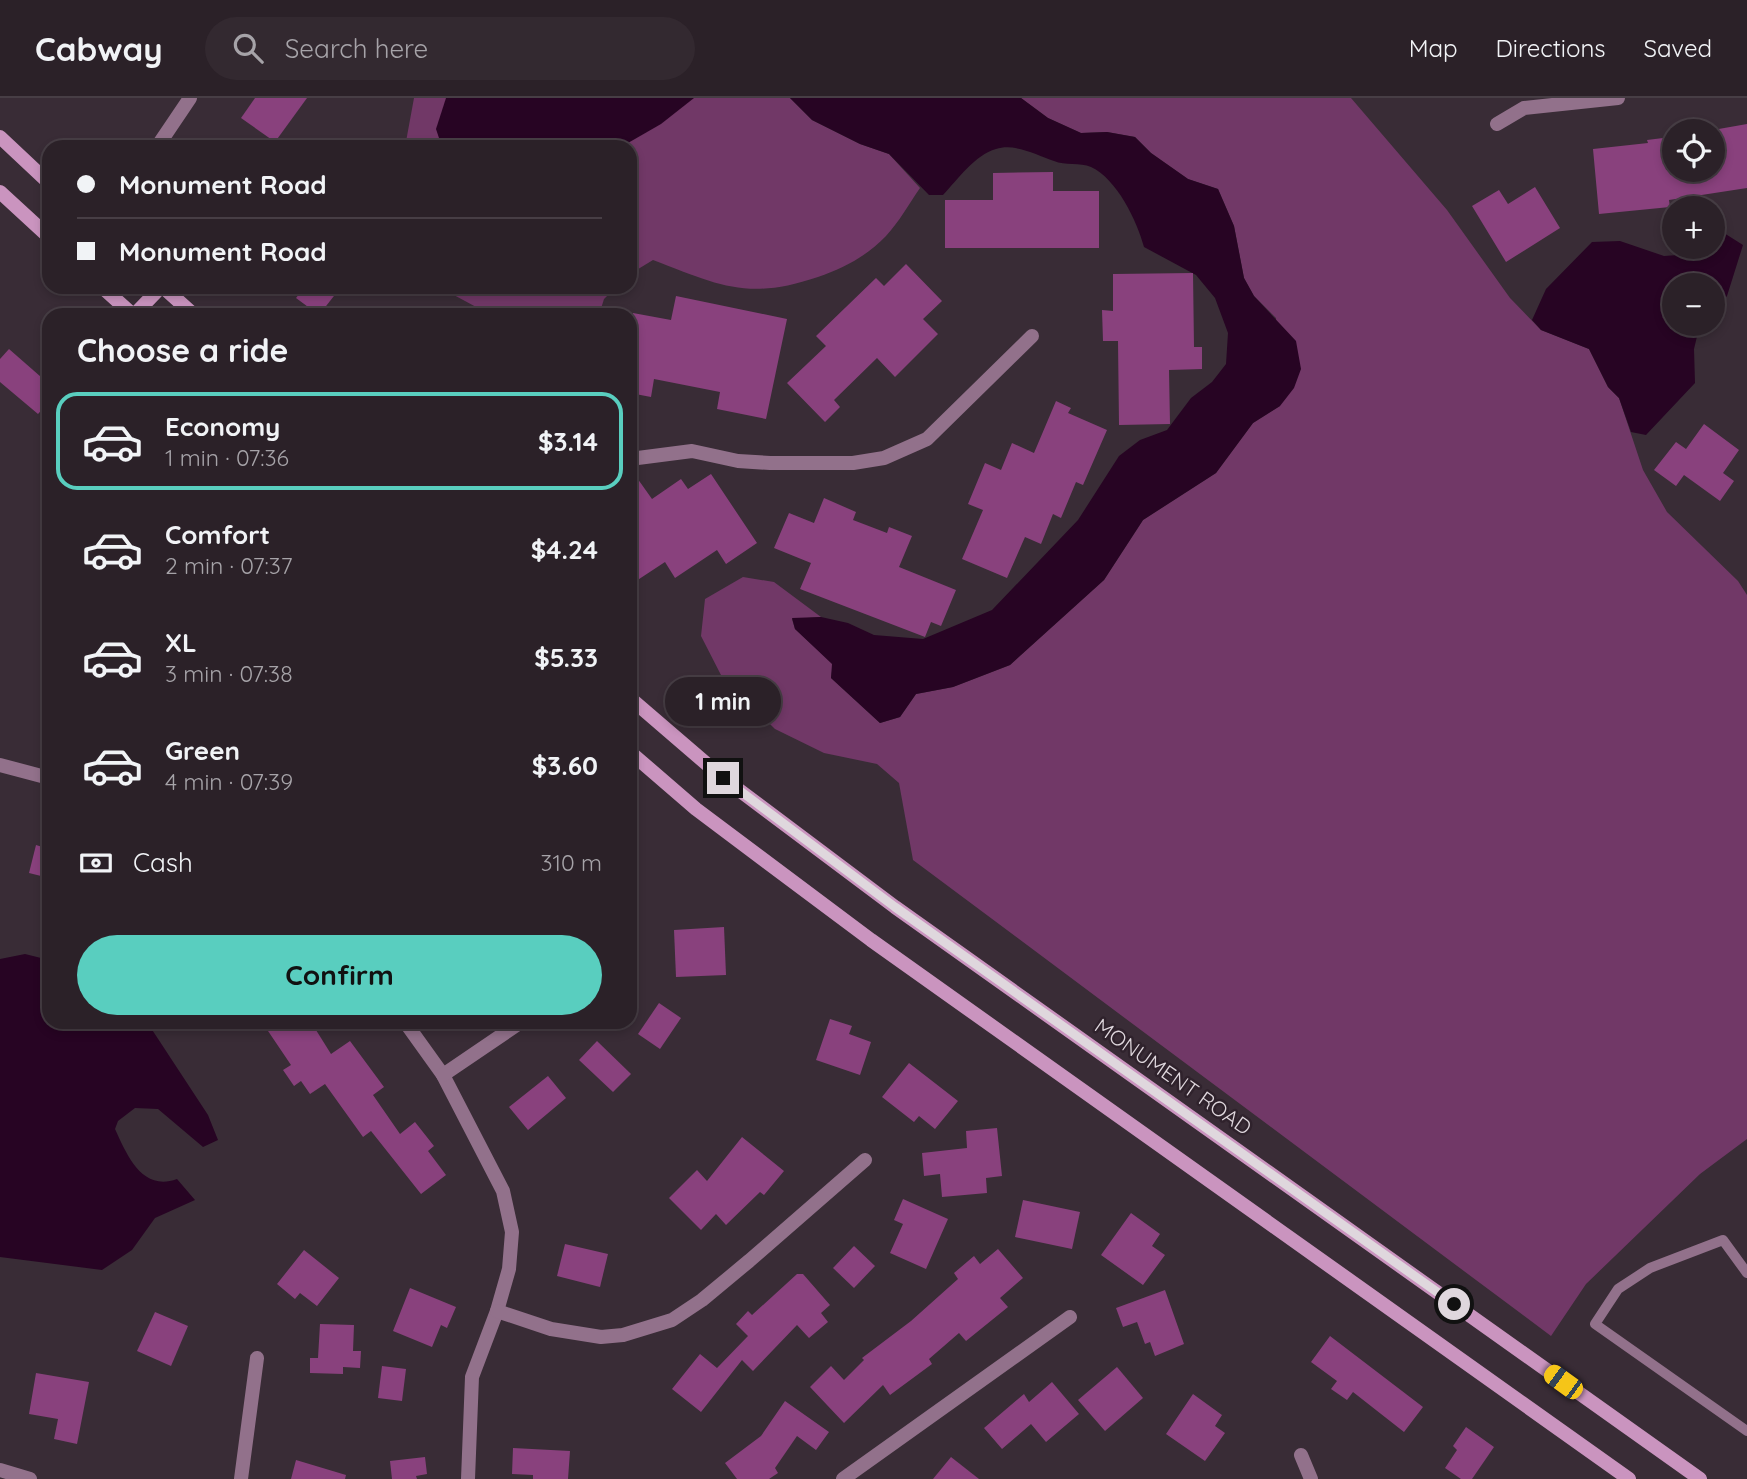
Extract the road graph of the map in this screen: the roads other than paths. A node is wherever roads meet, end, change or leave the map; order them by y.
1 (190, 98) edge
2 (1618, 98) edge
3 (1497, 124) dead end
4 (0, 137) edge
5 (161, 140) edge
6 (42, 176) edge
7 (0, 192) edge
8 (42, 231) edge
9 (110, 294) edge
10 (155, 294) edge
11 (170, 294) edge
12 (126, 308) edge
13 (141, 308) edge
14 (186, 308) edge
15 (1032, 336) dead end
16 (637, 458) edge
17 (637, 704) edge
18 (637, 758) edge
19 (0, 765) edge
20 (42, 776) edge
21 (410, 1029) edge
22 (511, 1029) edge
23 (443, 1075) junction
24 (865, 1160) dead end
25 (1747, 1273) edge
26 (497, 1311) junction
27 (1070, 1317) dead end
28 (257, 1358) dead end
29 (1747, 1431) edge
30 (1301, 1455) dead end
31 (0, 1469) edge
32 (30, 1479) edge
33 (241, 1479) edge
34 (468, 1479) edge
35 (843, 1479) edge
36 (1311, 1479) edge
37 (1629, 1479) edge
38 (1700, 1479) edge

1 - 5 street
2 - 3 street
4 - 6 street
7 - 8 street
9 - 12 street
10 - 13 street
11 - 14 street
15 - 16 street
17 - 38 street, MONUMENT ROAD
18 - 37 street
19 - 20 street
21 - 23 street
22 - 23 street
23 - 26 street
24 - 26 street
25 - 29 lane
26 - 34 street
27 - 35 street
28 - 33 street
30 - 36 street
31 - 32 street

